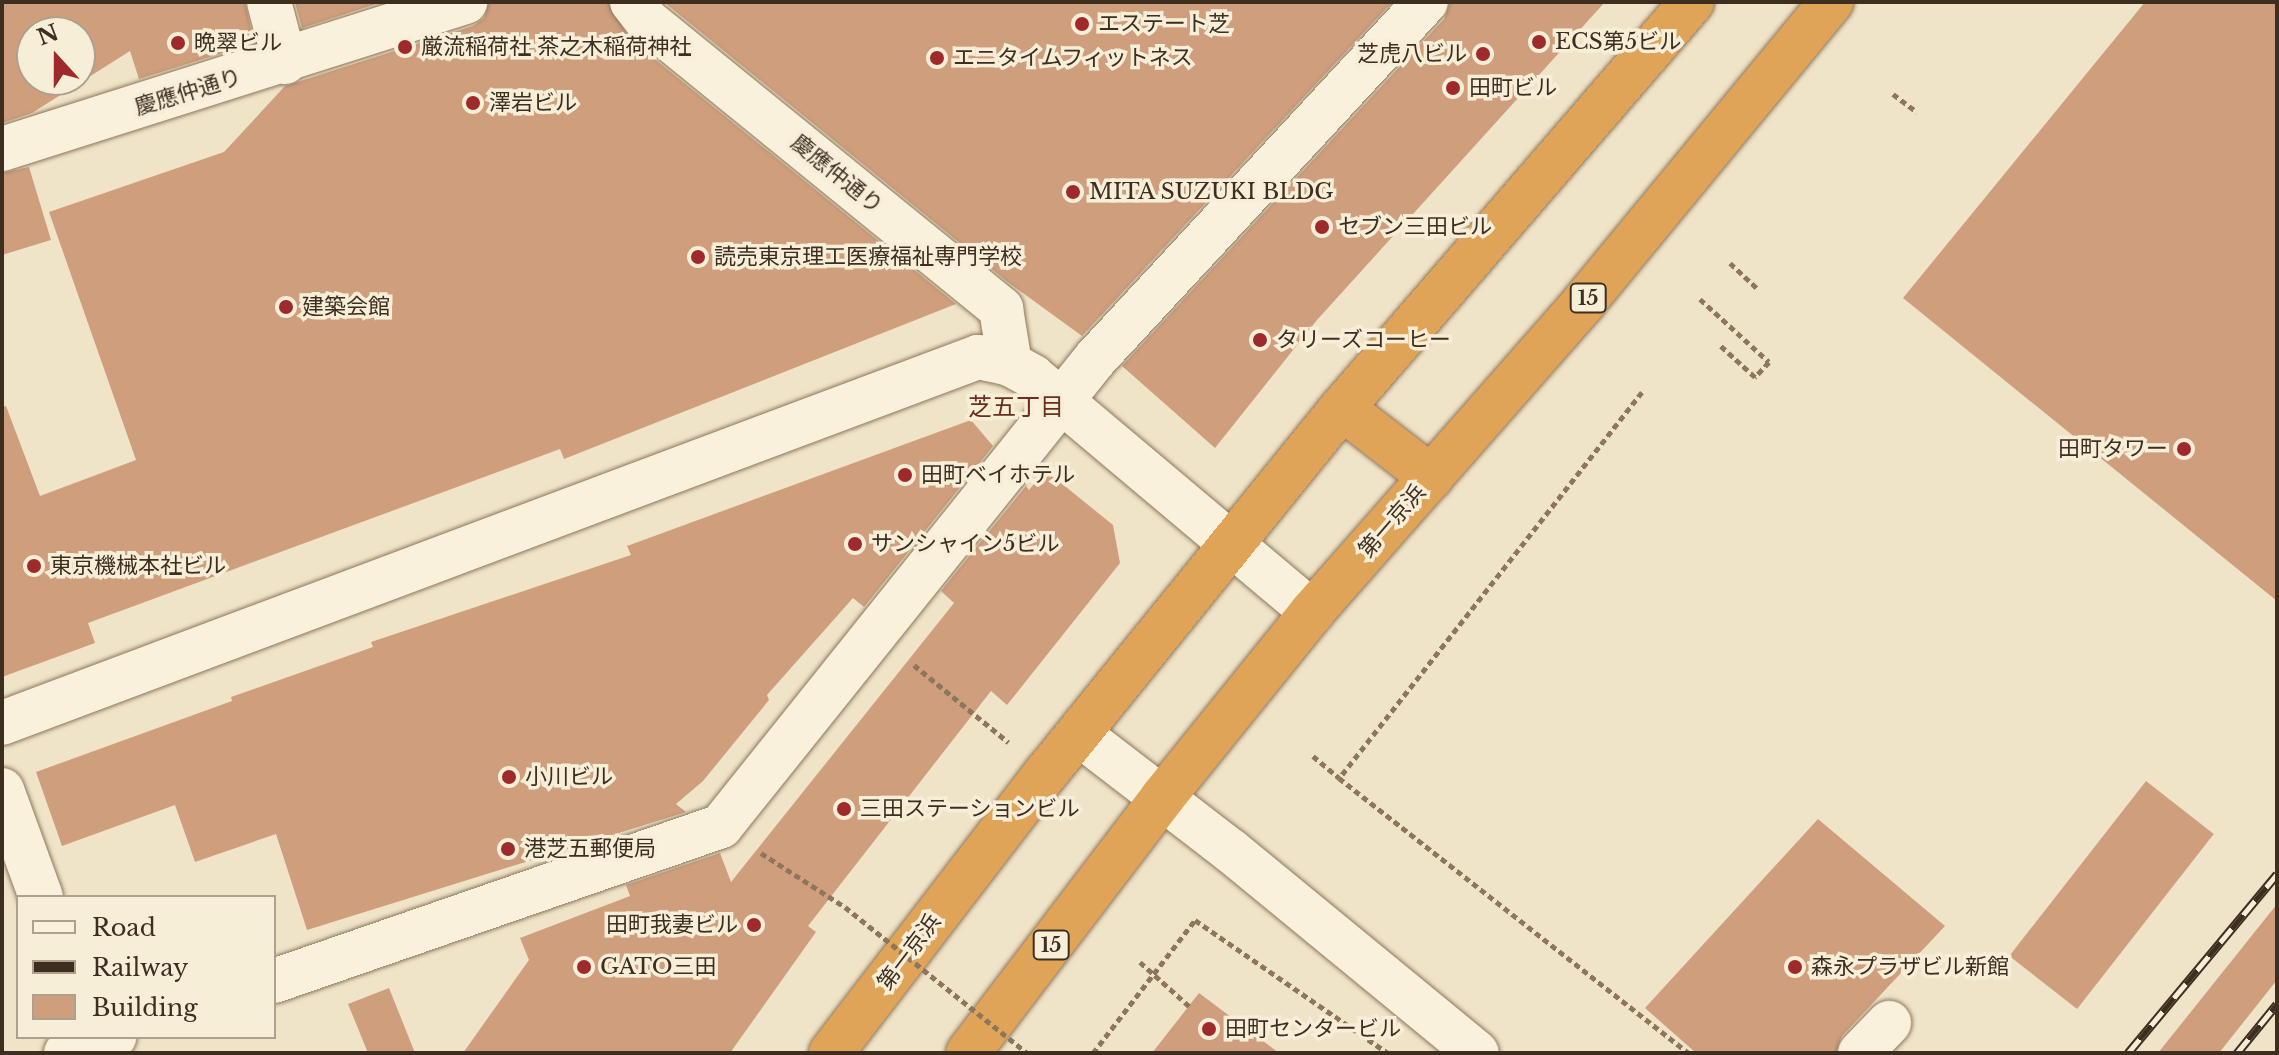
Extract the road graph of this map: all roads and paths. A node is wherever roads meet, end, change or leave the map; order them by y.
1 (269, 2) edge
2 (465, 2) edge
3 (632, 2) edge
4 (1692, 2) edge
5 (1831, 2) edge
6 (1422, 3) edge
7 (285, 62) junction
8 (1893, 94) dead end
9 (1917, 112) dead end
10 (2, 149) edge
11 (1730, 263) dead end
12 (1757, 288) dead end
13 (1700, 299) dead end
14 (1720, 345) dead end
15 (1010, 364) junction
16 (1642, 392) dead end
17 (1060, 400) junction
18 (1342, 408) junction
19 (1431, 477) junction
20 (1233, 543) junction
21 (1312, 612) junction
22 (876, 635) junction
23 (2, 723) edge
24 (1079, 734) junction
25 (1313, 756) dead end
26 (1047, 772) junction
27 (1339, 778) junction
28 (2, 790) edge
29 (1162, 798) junction
30 (721, 826) junction
31 (40, 895) edge
32 (1140, 962) dead end
33 (276, 980) edge
34 (1189, 1006) dead end
35 (831, 1053) edge
36 (968, 1053) edge
37 (1027, 1053) edge
38 (1093, 1053) edge
39 (1388, 1053) edge
40 (1477, 1053) edge
41 (1688, 1053) edge

1 - 7 street
2 - 7 street, 慶應仲通り
3 - 15 street, 慶應仲通り
4 - 18 highway, 第一京浜
5 - 19 highway, 第一京浜 / 15
6 - 17 street
7 - 10 street, 慶應仲通り
8 - 9 path
11 - 12 path
13 - 14 path
15 - 17 street
15 - 23 street
16 - 27 path
17 - 20 street
17 - 22 street
18 - 19 highway
18 - 20 highway, 第一京浜
19 - 21 highway, 第一京浜 / 15
20 - 21 street
20 - 24 highway, 第一京浜
21 - 29 highway, 第一京浜 / 15
22 - 26 path
22 - 30 street
24 - 26 highway, 第一京浜
24 - 29 street
25 - 27 path
26 - 35 highway, 第一京浜
27 - 41 path
28 - 31 street
29 - 36 highway, 第一京浜 / 15
29 - 40 street
30 - 33 street
30 - 37 path, bridge
32 - 34 path
38 - 39 path, bridge

